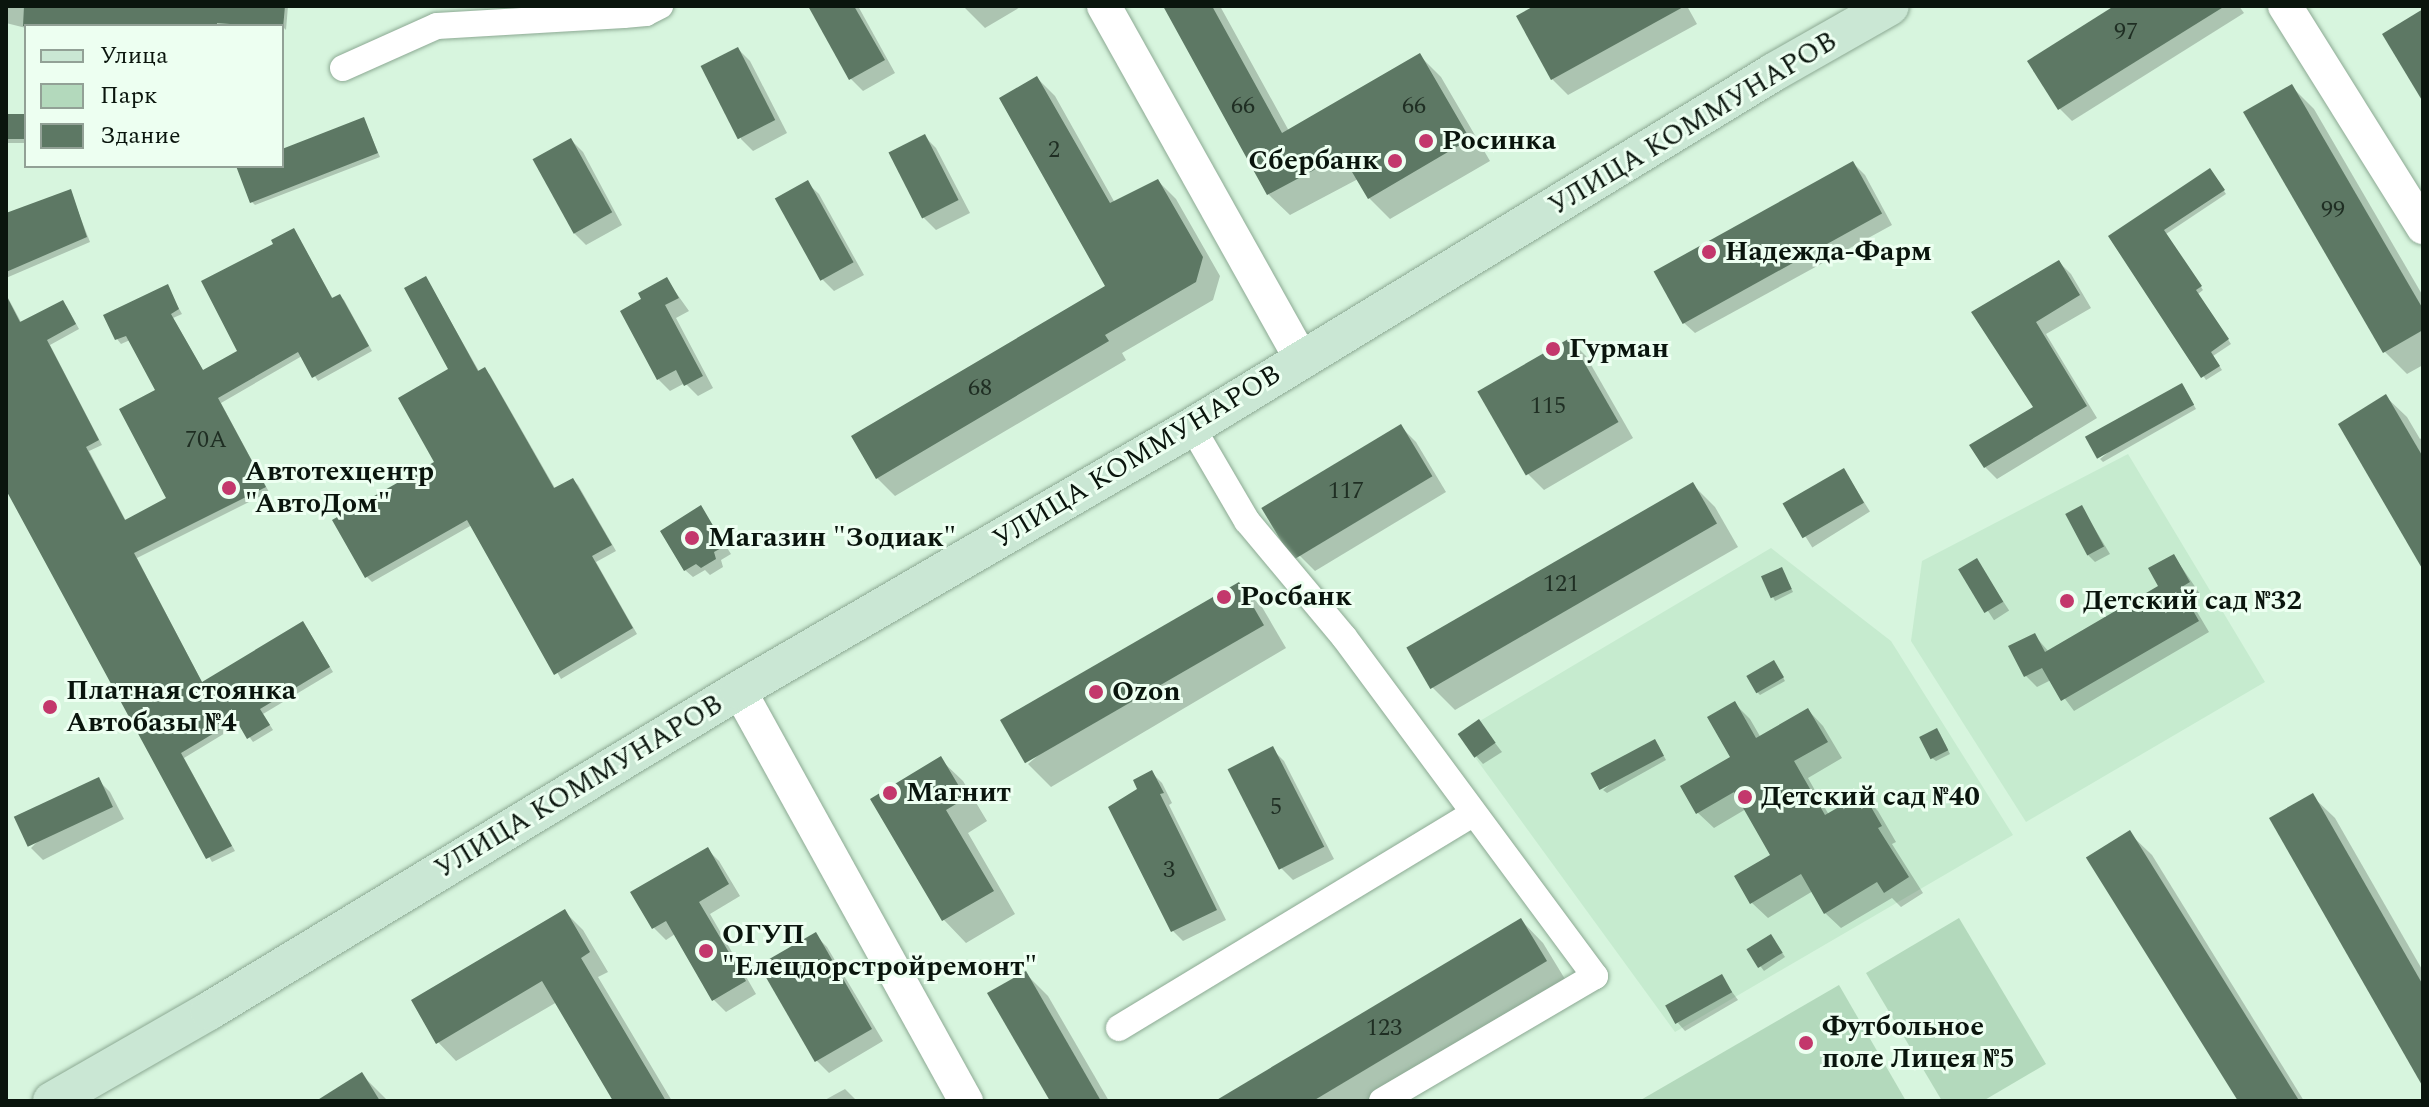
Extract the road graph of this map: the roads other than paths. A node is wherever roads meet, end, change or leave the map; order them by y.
1 (660, 6) edge
2 (1104, 6) edge
3 (1890, 6) edge
4 (2285, 6) edge
5 (343, 68) dead end
6 (2423, 227) edge
7 (1301, 358) junction
8 (1192, 427) junction
9 (739, 690) junction
10 (1473, 814) junction
11 (1119, 1028) dead end
12 (52, 1101) edge
13 (966, 1101) edge
14 (1382, 1101) edge

1 - 5 street
2 - 7 street
3 - 7 main road, УЛИЦА КОММУНАРОВ
4 - 6 street
7 - 8 main road, УЛИЦА КОММУНАРОВ
8 - 9 main road, УЛИЦА КОММУНАРОВ
8 - 10 street
9 - 12 main road, УЛИЦА КОММУНАРОВ
9 - 13 street
10 - 11 street
10 - 14 street

